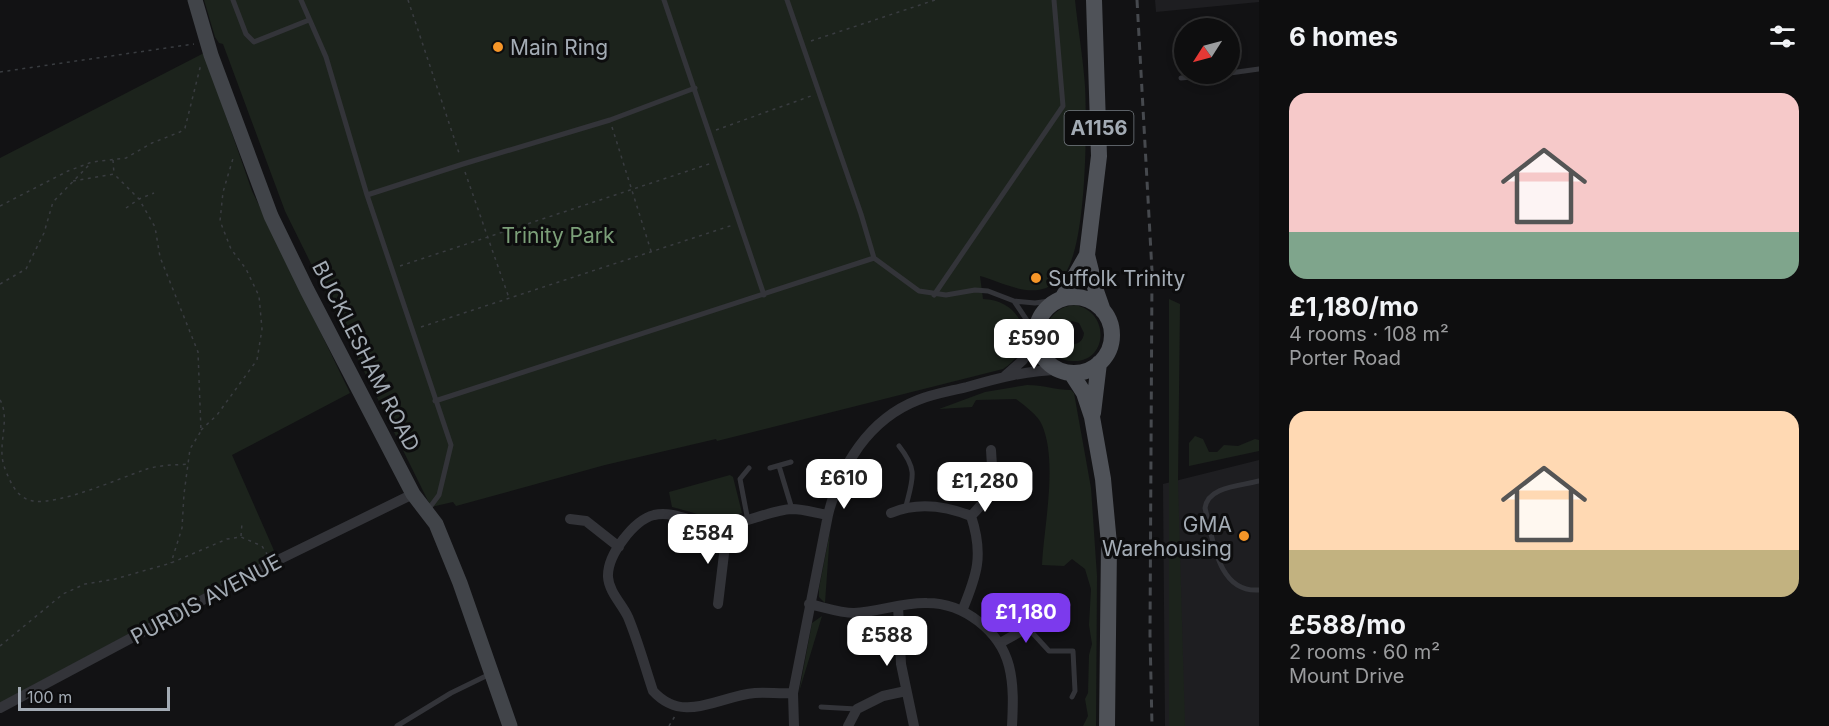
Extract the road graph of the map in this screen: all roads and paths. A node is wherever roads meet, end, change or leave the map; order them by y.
1 (195, 0) edge
2 (233, 0) edge
3 (301, 0) edge
4 (408, 0) edge
5 (664, 0) edge
6 (787, 0) edge
7 (935, 0) edge
8 (1054, 0) edge
9 (1094, 0) edge
10 (309, 20) junction
11 (801, 44) junction
12 (209, 49) junction
13 (1259, 69) edge
14 (0, 72) edge
15 (1240, 72) edge
16 (695, 88) junction
17 (819, 93) junction
18 (610, 120) junction
19 (710, 132) junction
20 (243, 144) junction
21 (113, 159) junction
22 (719, 161) junction
23 (92, 162) junction
24 (463, 164) junction
25 (114, 174) junction
26 (73, 180) junction
27 (631, 190) junction
28 (154, 194) dead end
29 (367, 195) junction
30 (140, 199) junction
31 (0, 206) edge
32 (126, 208) dead end
33 (740, 222) junction
34 (488, 237) junction
35 (652, 252) junction
36 (1087, 255) junction
37 (874, 258) junction
38 (391, 269) junction
39 (0, 284) edge
40 (764, 295) junction
41 (934, 295) junction
42 (509, 299) junction
43 (1060, 299) junction
44 (1014, 301) junction
45 (1103, 311) junction
46 (411, 330) junction
47 (1036, 337) junction
48 (1099, 363) junction
49 (1066, 372) junction
50 (1005, 376) junction
51 (0, 400) edge
52 (435, 401) junction
53 (1092, 417) junction
54 (201, 431) junction
55 (899, 446) dead end
56 (991, 450) dead end
57 (791, 462) dead end
58 (189, 464) junction
59 (779, 466) junction
60 (748, 468) dead end
61 (770, 468) dead end
62 (1259, 481) edge
63 (413, 494) junction
64 (906, 506) junction
65 (792, 509) junction
66 (427, 512) junction
67 (891, 513) dead end
68 (828, 515) junction
69 (971, 516) junction
70 (570, 519) dead end
71 (748, 521) junction
72 (243, 523) dead end
73 (721, 526) junction
74 (241, 537) junction
75 (619, 547) junction
76 (171, 563) junction
77 (272, 563) junction
78 (1259, 590) edge
79 (718, 604) dead end
80 (809, 604) junction
81 (1068, 605) dead end
82 (898, 606) junction
83 (962, 611) junction
84 (1041, 620) joint
85 (1026, 627) junction
86 (1000, 643) junction
87 (0, 646) edge
88 (492, 674) junction
89 (906, 691) junction
90 (793, 693) junction
91 (1072, 697) dead end
92 (821, 707) dead end
93 (0, 708) edge
94 (857, 710) junction
95 (397, 726) edge
96 (510, 726) edge
97 (794, 726) edge
98 (848, 726) edge
99 (914, 726) edge
100 (1012, 726) edge
101 (1107, 726) edge

1 - 12 street, BUCKLESHAM ROAD
2 - 10 lane
3 - 10 lane
4 - 24 path
5 - 16 lane
6 - 11 lane
7 - 11 path
8 - 41 lane
9 - 36 main road, A1156
10 - 29 lane
11 - 17 lane
12 - 14 path
12 - 20 street, BUCKLESHAM ROAD
12 - 21 path
13 - 15 lane
16 - 18 lane
16 - 19 lane
17 - 19 path
17 - 37 lane
18 - 24 lane
18 - 27 path
19 - 22 lane
20 - 54 path
20 - 63 street, BUCKLESHAM ROAD
21 - 23 path
21 - 25 path
22 - 27 path
22 - 33 lane
23 - 26 path
23 - 31 path
24 - 29 lane
24 - 34 path
25 - 26 path
25 - 30 path
26 - 39 path
27 - 34 path
27 - 35 path
28 - 30 path
29 - 38 lane
30 - 32 path
30 - 54 path
33 - 35 path
33 - 40 lane
34 - 38 path
34 - 42 path
35 - 42 path
36 - 43 main road, A1156
36 - 45 main road, A1156
37 - 40 lane
37 - 41 lane
38 - 46 lane
40 - 52 lane
41 - 44 lane
42 - 46 path
43 - 44 lane
43 - 45 main road
43 - 47 main road
44 - 47 lane
45 - 48 main road
46 - 52 lane
47 - 49 main road
47 - 50 street
48 - 49 main road
48 - 53 main road
49 - 50 street
49 - 53 main road
50 - 68 street
51 - 58 path
52 - 66 lane
53 - 101 main road
54 - 58 path
55 - 64 lane
56 - 69 street
57 - 59 lane
58 - 76 path
59 - 61 lane
59 - 65 lane
60 - 71 lane
62 - 78 lane
63 - 66 street, BUCKLESHAM ROAD
63 - 77 street, PURDIS AVENUE
64 - 67 street
64 - 69 street
65 - 68 street
65 - 71 street
66 - 88 street, BUCKLESHAM ROAD
68 - 80 street
69 - 83 street
70 - 75 street
71 - 73 street
72 - 74 path
73 - 75 street
73 - 79 street
74 - 76 path
74 - 77 path
75 - 90 street
76 - 87 path
77 - 93 street, PURDIS AVENUE
80 - 82 street
80 - 90 street
81 - 84 lane
82 - 83 street
82 - 89 street
83 - 86 street
84 - 85 street
85 - 86 street
85 - 91 lane
86 - 100 street
88 - 95 lane
88 - 96 street, BUCKLESHAM ROAD
89 - 94 street
89 - 99 street
90 - 97 street
92 - 94 lane
94 - 98 street

